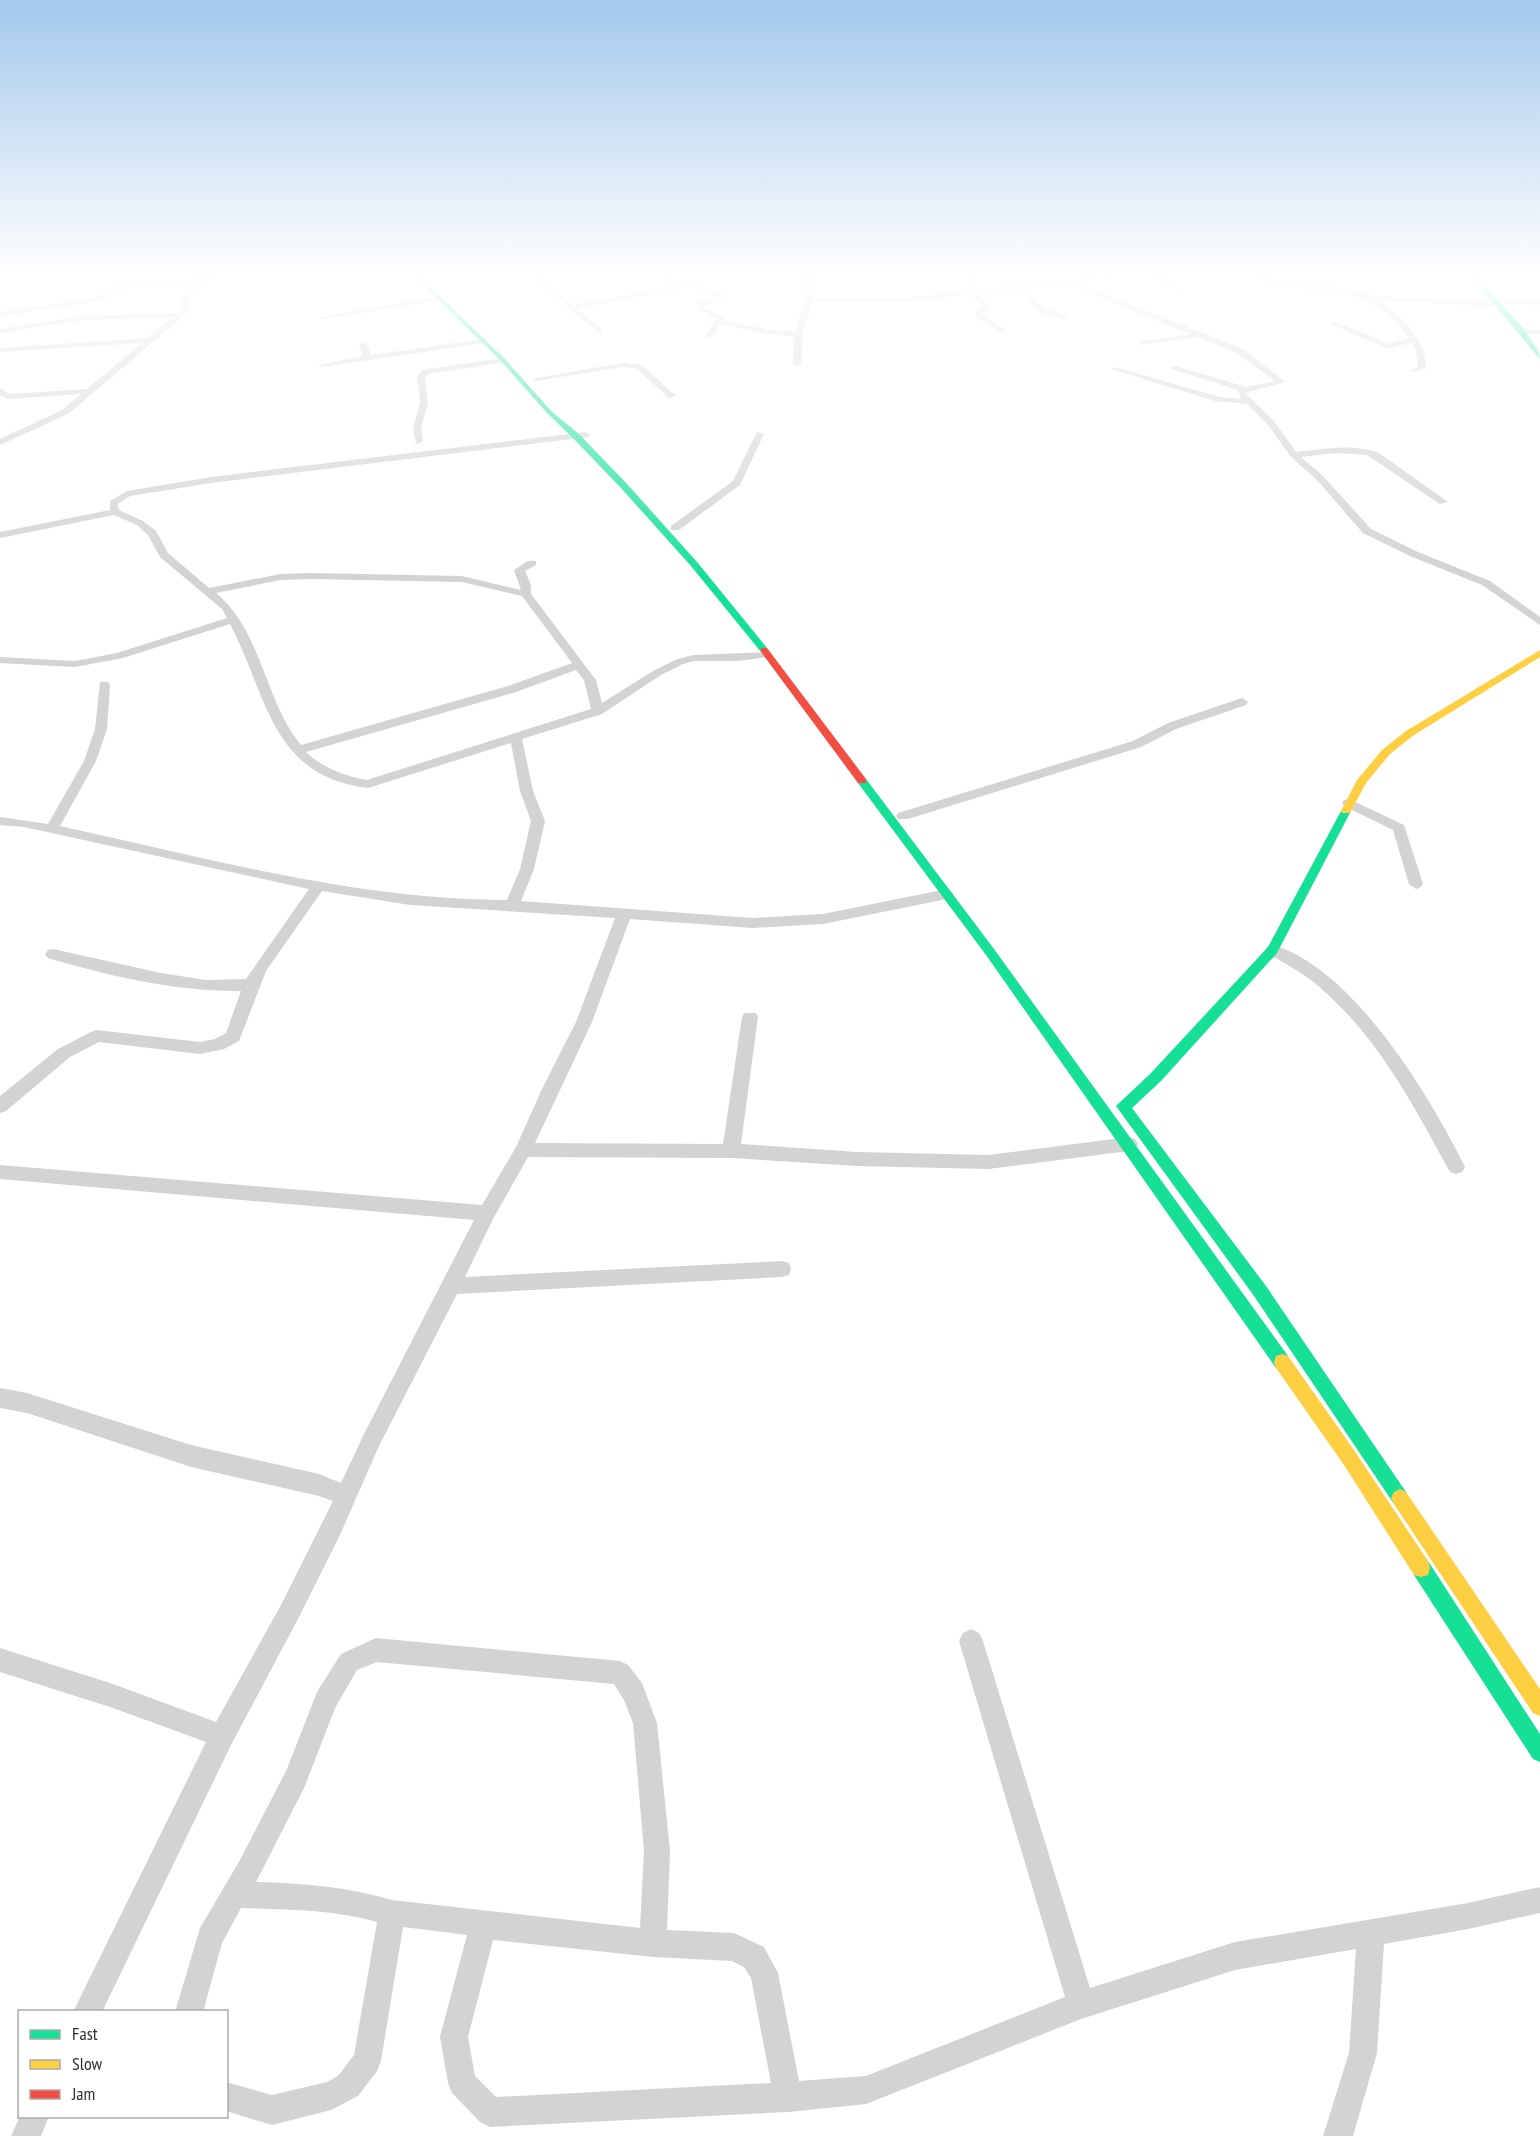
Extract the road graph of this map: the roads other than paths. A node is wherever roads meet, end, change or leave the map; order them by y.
1 (107, 376) edge
2 (422, 376) edge
3 (517, 376) edge
4 (533, 376) edge
5 (555, 376) edge
6 (649, 376) edge
7 (1139, 376) edge
8 (1203, 376) edge
9 (1273, 376) edge
10 (536, 379) junction
11 (0, 390) edge
12 (1245, 390) junction
13 (90, 391) junction
14 (672, 396) dead end
15 (1249, 402) junction
16 (760, 434) dead end
17 (581, 435) junction
18 (0, 442) edge
19 (419, 442) dead end
20 (1294, 455) junction
21 (1443, 502) dead end
22 (115, 512) junction
23 (675, 528) junction
24 (0, 535) edge
25 (532, 563) dead end
26 (209, 591) junction
27 (526, 594) junction
28 (232, 620) junction
29 (1540, 622) edge
30 (1540, 653) edge
31 (767, 654) junction
32 (0, 660) edge
33 (578, 664) junction
34 (104, 685) dead end
35 (1242, 702) dead end
36 (598, 711) junction
37 (822, 721) junction
38 (516, 738) junction
39 (298, 750) junction
40 (1349, 803) junction
41 (903, 816) junction
42 (0, 821) edge
43 (52, 829) junction
44 (1416, 884) dead end
45 (318, 886) junction
46 (947, 894) junction
47 (512, 905) junction
48 (624, 914) junction
49 (1272, 950) junction
50 (53, 954) dead end
51 (1012, 959) dead end
52 (251, 985) junction
53 (750, 1017) dead end
54 (0, 1106) edge
55 (1129, 1144) junction
56 (524, 1150) junction
57 (731, 1151) junction
58 (1456, 1167) dead end
59 (0, 1172) edge
60 (487, 1213) junction
61 (782, 1269) dead end
62 (451, 1286) junction
63 (0, 1398) edge
64 (345, 1495) junction
65 (971, 1641) dead end
66 (0, 1660) edge
67 (1540, 1706) edge
68 (222, 1736) junction
69 (1540, 1752) edge
70 (234, 1895) junction
71 (1540, 1900) edge
72 (392, 1913) junction
73 (483, 1925) junction
74 (1371, 1933) junction
75 (653, 1943) junction
76 (1081, 2005) junction
77 (88, 2010) edge
78 (190, 2010) edge
79 (228, 2097) edge
80 (788, 2097) junction
81 (34, 2118) edge
82 (26, 2136) edge
83 (1338, 2136) edge

1 - 13 street
2 - 19 street
3 - 17 main road
4 - 10 main road
5 - 10 street
6 - 14 street
7 - 15 street
8 - 12 street
9 - 12 street
10 - 17 main road
11 - 13 street
12 - 15 street
13 - 18 street
15 - 20 street
16 - 23 street
17 - 22 street
17 - 23 main road
17 - 31 main road
20 - 21 street
20 - 29 street
22 - 24 street
22 - 26 street
23 - 37 main road
25 - 27 street
26 - 27 street
26 - 28 street
27 - 33 street
28 - 32 street
28 - 39 street
30 - 40 main road
31 - 36 street
31 - 37 main road
33 - 36 street
33 - 39 street
34 - 43 street
35 - 41 street
36 - 38 street
37 - 41 main road
37 - 46 main road
38 - 39 street
38 - 47 street
40 - 44 street
40 - 49 main road
41 - 51 main road
42 - 43 street
43 - 45 street
45 - 47 street
45 - 52 street
46 - 48 street
46 - 55 main road
47 - 48 street
48 - 56 street
49 - 58 street
49 - 67 main road
50 - 52 street
52 - 54 street
53 - 57 street
55 - 57 street
55 - 69 main road
56 - 57 street
56 - 60 street
59 - 60 street
60 - 62 street
61 - 62 street
62 - 64 street
63 - 64 street
64 - 68 street
65 - 76 street
66 - 68 street
68 - 77 street
70 - 72 street
70 - 75 street
70 - 78 street
71 - 74 street
72 - 73 street
72 - 79 street
73 - 75 street
73 - 80 street
74 - 76 street
74 - 83 street
75 - 80 street
76 - 80 street
81 - 82 street

